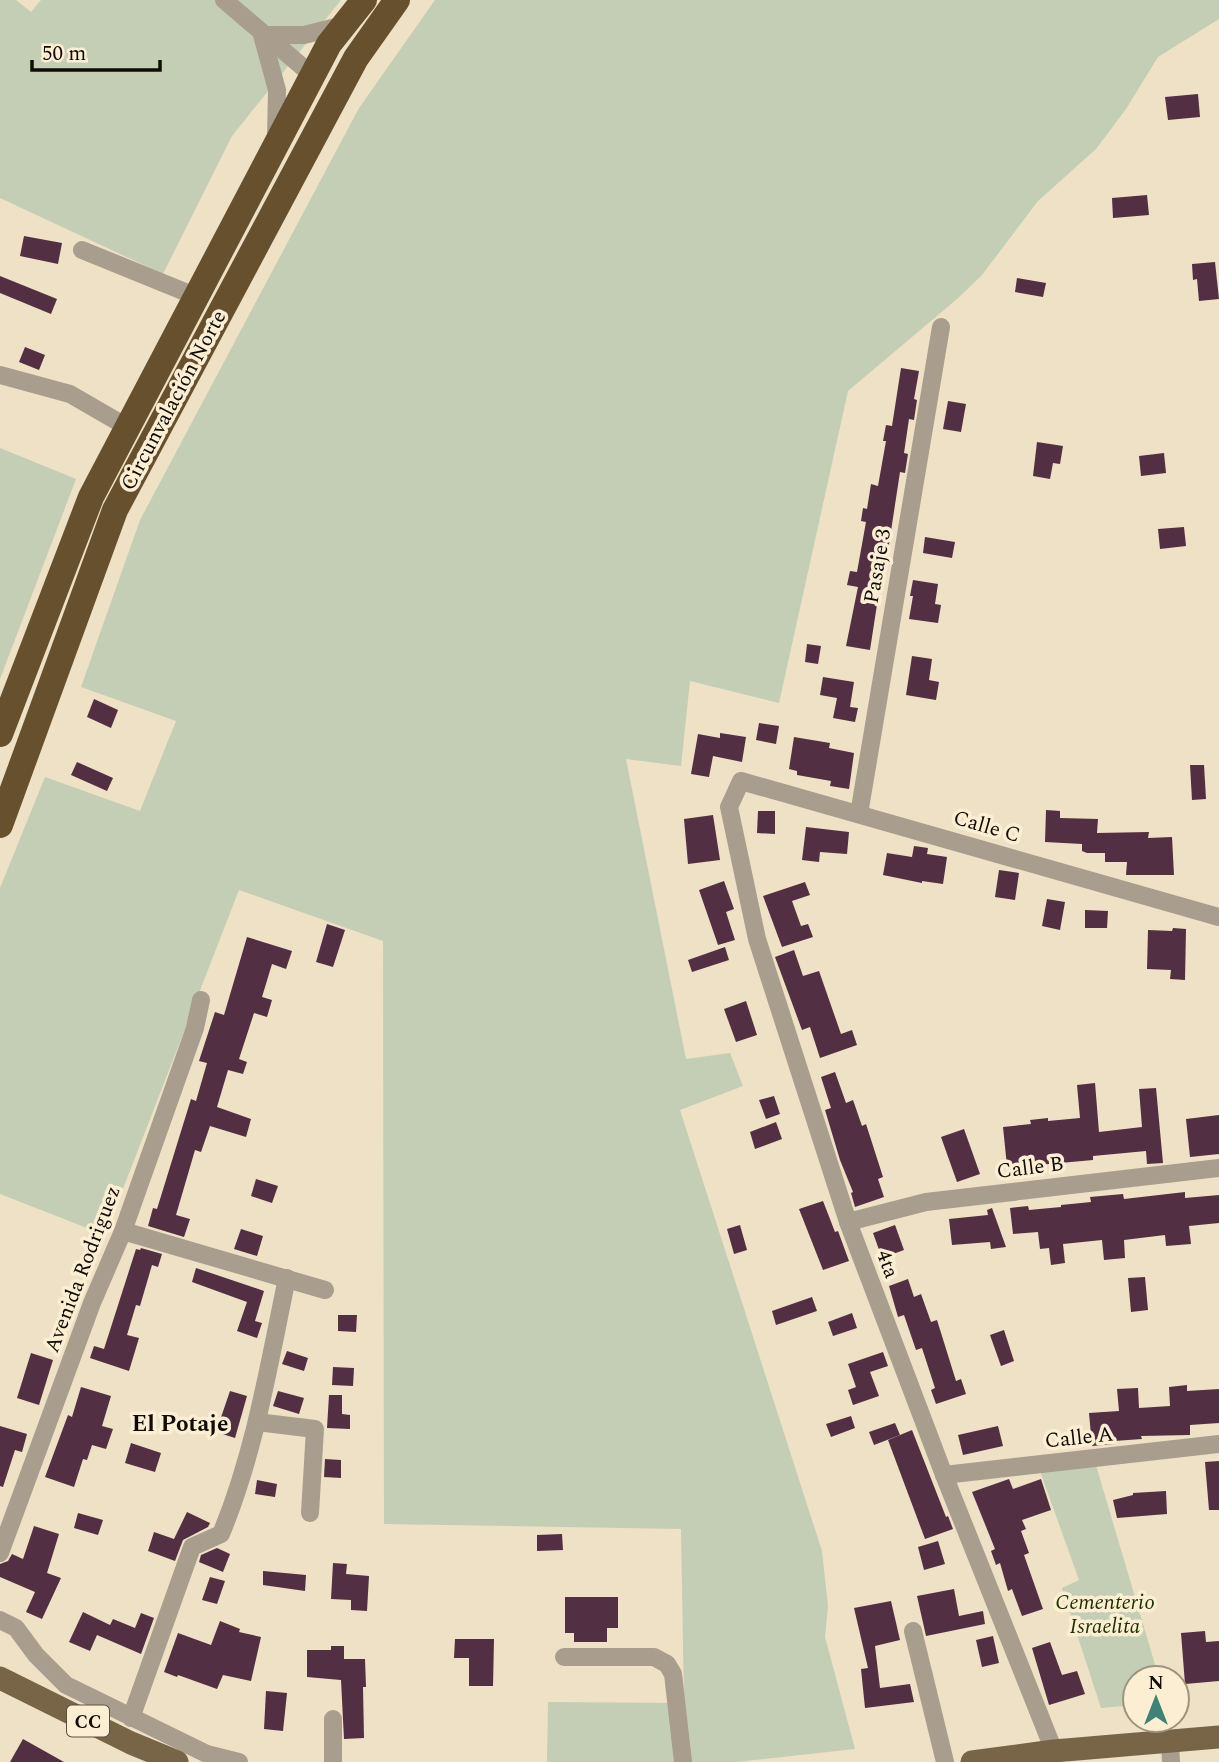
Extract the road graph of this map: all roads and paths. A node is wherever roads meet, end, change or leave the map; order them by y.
1 (224, 0) edge
2 (364, 0) edge
3 (397, 0) edge
4 (344, 25) junction
5 (262, 34) junction
6 (312, 75) junction
7 (336, 95) junction
8 (276, 141) junction
9 (82, 250) dead end
10 (195, 296) junction
11 (941, 327) dead end
12 (0, 375) edge
13 (127, 428) junction
14 (3, 717) edge
15 (741, 781) joint
16 (859, 814) junction
17 (0, 825) edge
18 (1219, 917) edge
19 (201, 1000) dead end
20 (1219, 1168) edge
21 (848, 1222) junction
22 (123, 1231) junction
23 (287, 1278) junction
24 (325, 1290) dead end
25 (257, 1422) junction
26 (1219, 1444) edge
27 (944, 1475) junction
28 (310, 1513) dead end
29 (0, 1553) edge
30 (0, 1620) edge
31 (913, 1631) dead end
32 (564, 1657) dead end
33 (0, 1678) edge
34 (131, 1718) junction
35 (333, 1719) dead end
36 (1219, 1737) edge
37 (1054, 1751) junction
38 (1170, 1752) edge
39 (1016, 1759) edge
40 (177, 1762) edge
41 (239, 1762) edge
42 (333, 1762) edge
43 (683, 1762) edge
44 (945, 1762) edge
45 (972, 1762) edge

1 - 5 street
2 - 4 highway, Circunvalación Norte
3 - 7 highway, Circunvalación Norte
4 - 5 street
4 - 6 highway, Circunvalación Norte
5 - 6 street
5 - 8 street
6 - 7 highway
6 - 8 highway, Circunvalación Norte
7 - 17 highway, Circunvalación Norte
8 - 10 highway, Circunvalación Norte
9 - 10 street
10 - 13 highway, Circunvalación Norte
11 - 16 street, Pasaje 3
12 - 13 street
13 - 14 highway, Circunvalación Norte
15 - 16 street, Calle C
15 - 21 street, 4ta
16 - 18 street, Calle C
19 - 22 street, Avenida Rodriguez
20 - 21 street, Calle B
21 - 27 street, 4ta
22 - 23 street
22 - 29 street, Avenida Rodriguez
23 - 24 street
23 - 25 street
25 - 28 street
25 - 34 street
26 - 27 street, Calle A
27 - 37 street, 4ta
30 - 34 street
31 - 44 street
32 - 43 street
33 - 40 main road, CC
34 - 41 street
35 - 42 street
36 - 38 main road
37 - 38 main road
37 - 39 main road
39 - 45 main road

